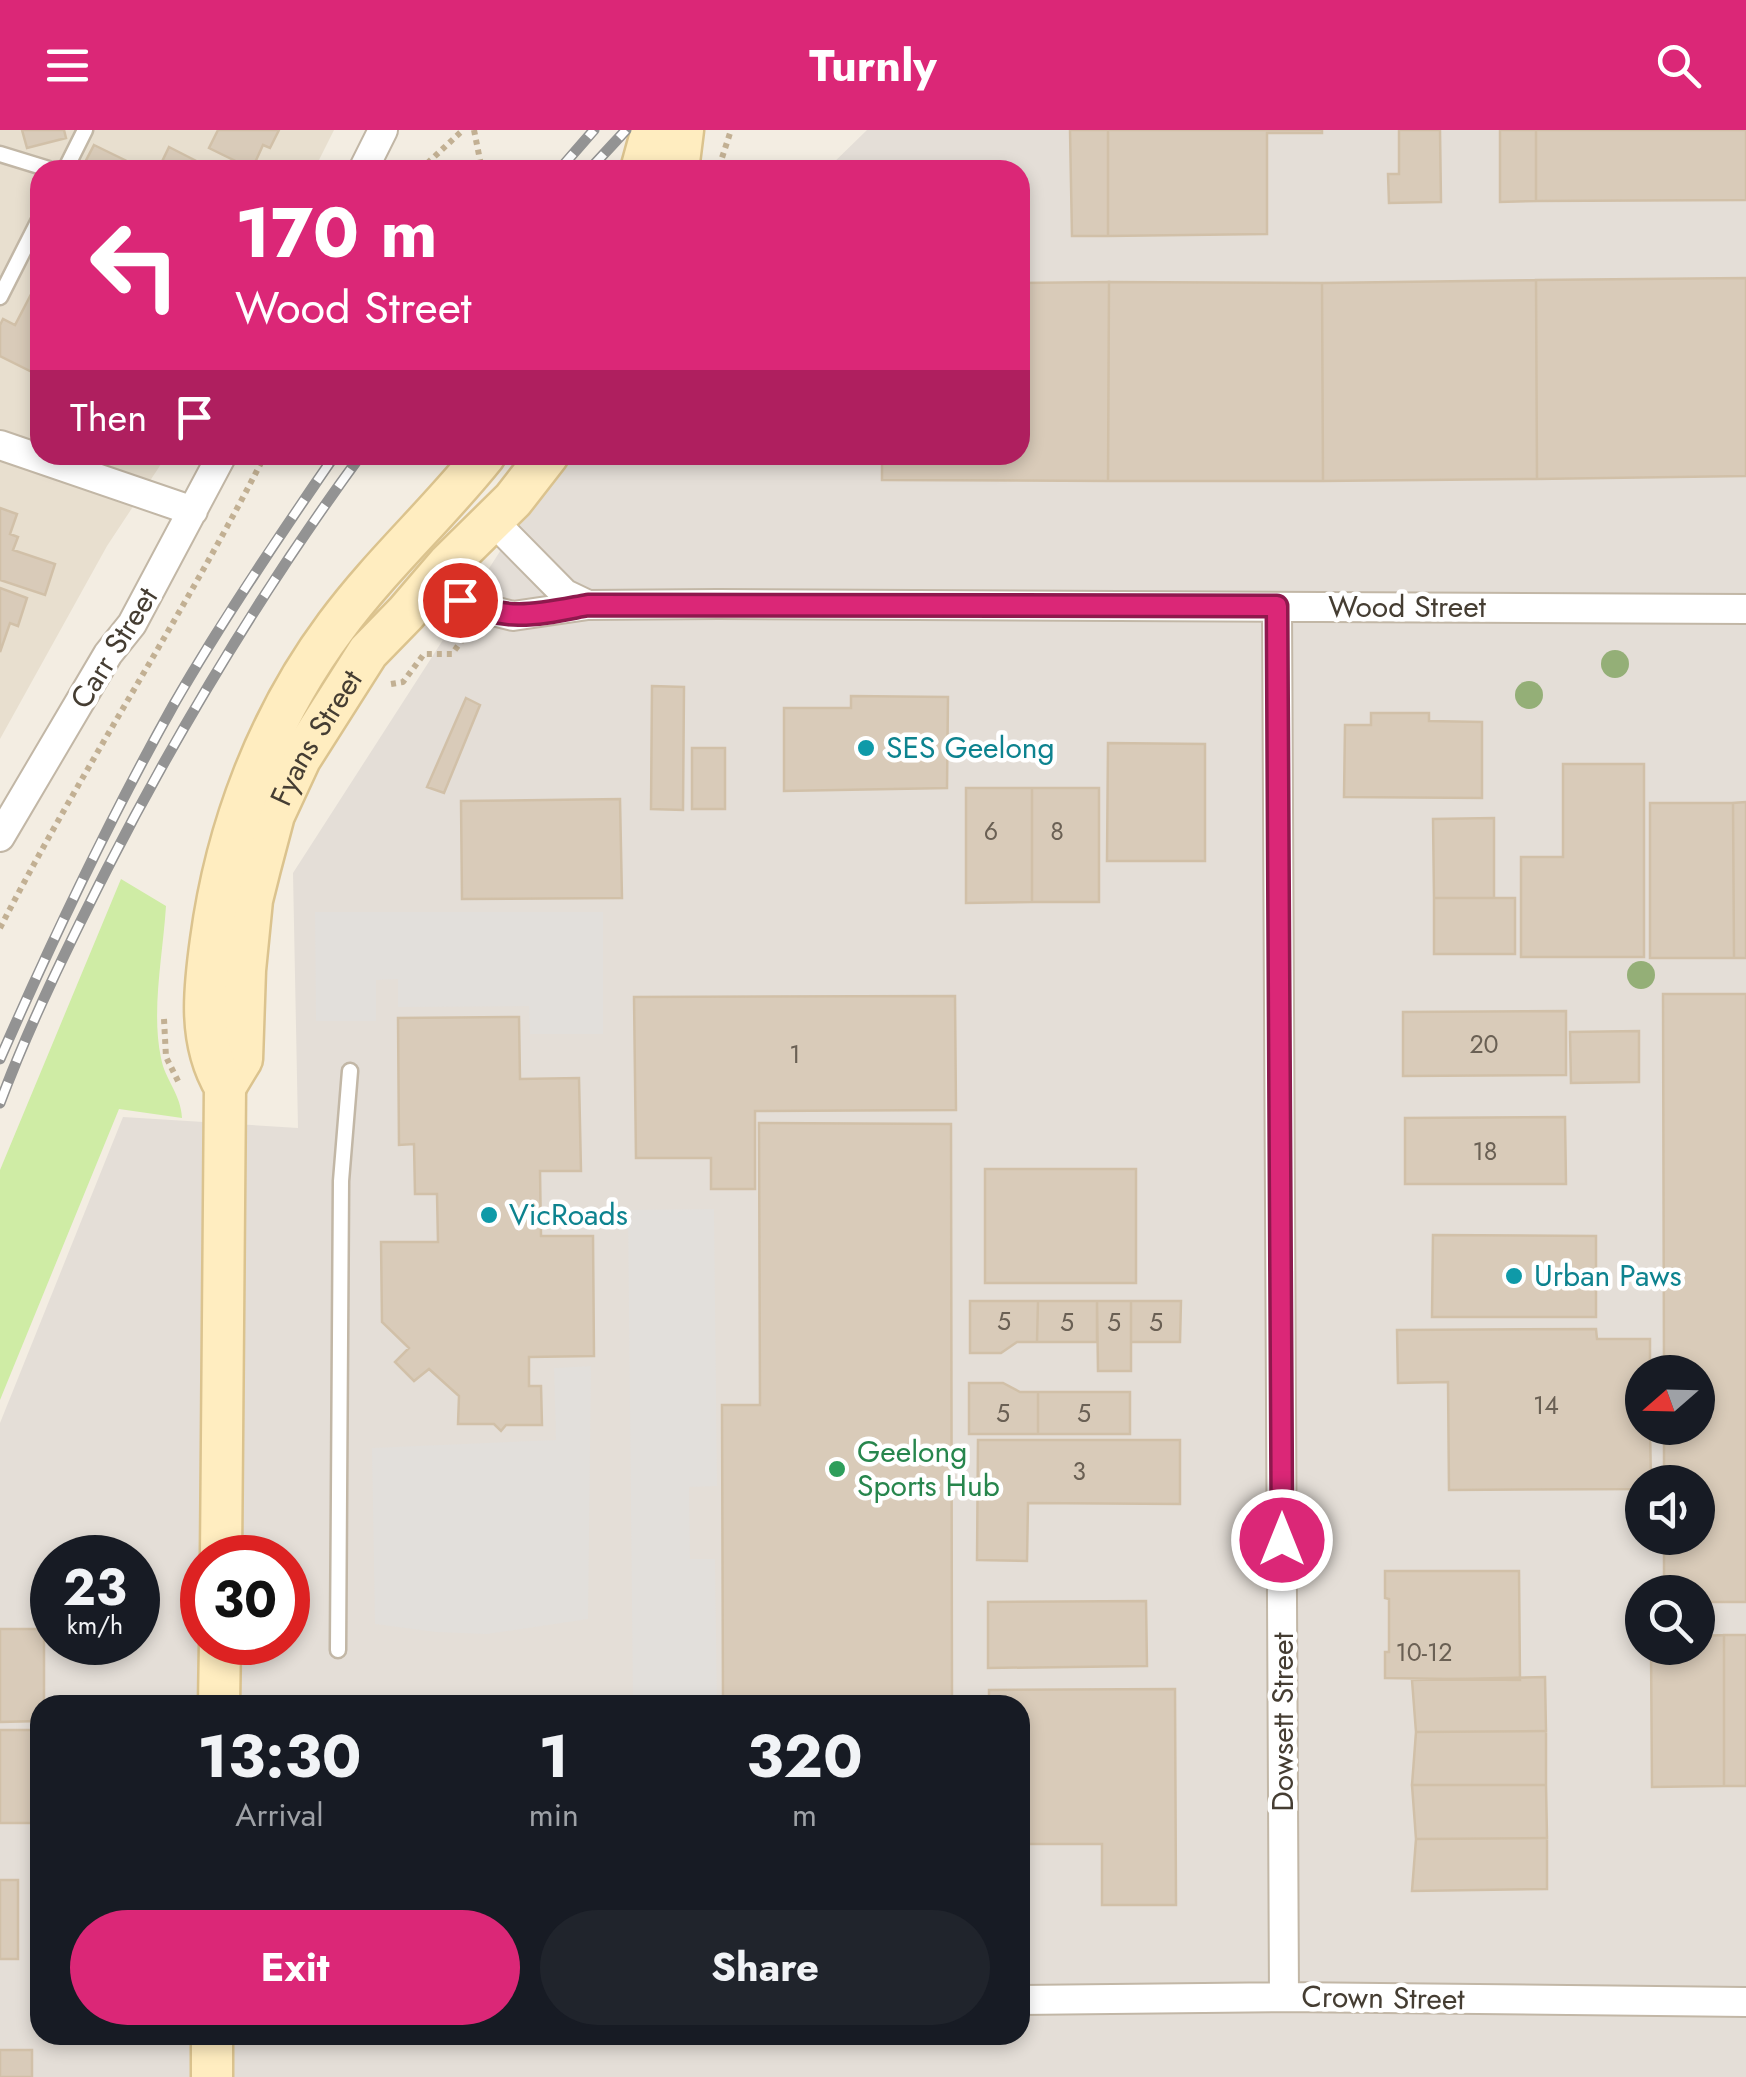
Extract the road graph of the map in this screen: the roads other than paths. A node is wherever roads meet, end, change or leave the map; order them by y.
1 (86, 130) edge
2 (384, 130) edge
3 (652, 130) edge
4 (684, 130) edge
5 (0, 154) edge
6 (70, 160) edge
7 (368, 160) edge
8 (644, 160) edge
9 (680, 160) edge
10 (30, 163) edge
11 (30, 238) edge
12 (0, 297) edge
13 (0, 445) edge
14 (30, 455) edge
15 (58, 465) edge
16 (217, 465) edge
17 (477, 465) edge
18 (540, 465) edge
19 (446, 502) junction
20 (193, 512) junction
21 (493, 521) junction
22 (413, 538) junction
23 (432, 582) junction
24 (588, 605) junction
25 (1277, 606) junction
26 (1746, 610) edge
27 (0, 837) edge
28 (350, 1071) dead end
29 (225, 1087) junction
30 (221, 1535) edge
31 (338, 1650) dead end
32 (219, 1665) edge
33 (218, 1695) edge
34 (1284, 1996) junction
35 (1030, 2000) edge
36 (1746, 2002) edge
37 (212, 2045) edge
38 (212, 2077) edge

1 - 6 lane
2 - 7 street
3 - 8 main road
4 - 9 main road
5 - 10 lane
11 - 12 lane
13 - 14 street
15 - 20 street
16 - 20 street, Carr Street
17 - 19 main road, Fyans Street
18 - 21 main road, Fyans Street
19 - 21 main road
19 - 22 main road, Fyans Street
20 - 27 street, Carr Street
21 - 23 main road, Fyans Street
21 - 24 street
22 - 23 main road
22 - 29 main road, Fyans Street
23 - 24 street, Wood Street
23 - 29 main road, Fyans Street
24 - 25 street, Wood Street
25 - 26 street, Wood Street
25 - 34 street, Dowsett Street
28 - 31 lane
29 - 30 main road, Fyans Street
32 - 33 main road
34 - 35 street, Crown Street
34 - 36 street, Crown Street
37 - 38 main road

